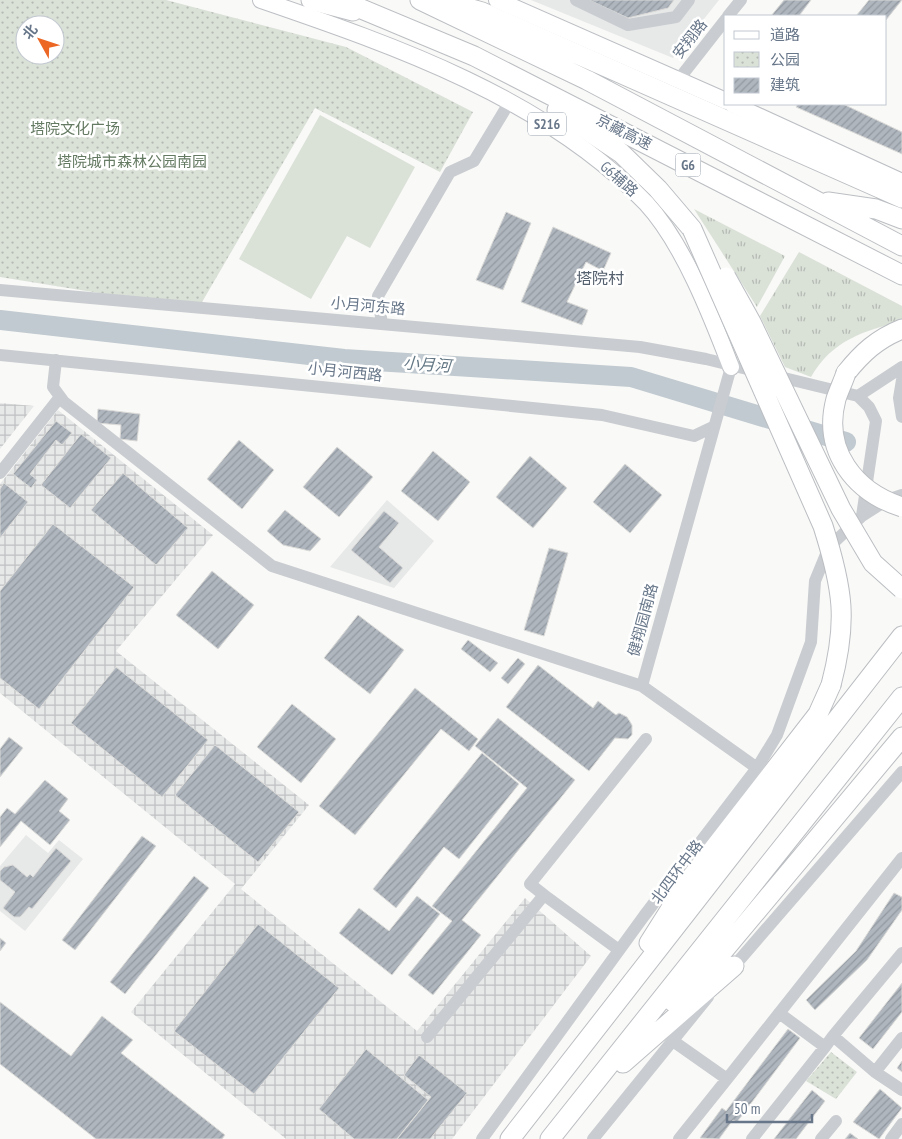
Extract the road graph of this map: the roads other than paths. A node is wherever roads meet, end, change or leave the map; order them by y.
1 (261, 0) edge
2 (311, 0) edge
3 (340, 0) edge
4 (420, 0) edge
5 (439, 0) edge
6 (497, 0) edge
7 (576, 0) edge
8 (689, 0) edge
9 (741, 0) edge
10 (729, 15) edge
11 (724, 23) edge
12 (405, 25) junction
13 (474, 56) junction
14 (679, 79) junction
15 (724, 100) edge
16 (509, 103) junction
17 (734, 105) edge
18 (899, 192) edge
19 (813, 200) junction
20 (902, 219) edge
21 (692, 228) junction
22 (902, 246) edge
23 (902, 275) edge
24 (0, 290) edge
25 (382, 324) junction
26 (902, 329) edge
27 (0, 354) edge
28 (56, 360) junction
29 (731, 367) junction
30 (902, 367) edge
31 (902, 380) edge
32 (858, 396) junction
33 (60, 397) junction
34 (902, 417) edge
35 (713, 428) junction
36 (0, 473) edge
37 (902, 495) edge
38 (902, 507) edge
39 (862, 516) junction
40 (902, 589) edge
41 (902, 636) edge
42 (642, 686) junction
43 (902, 697) edge
44 (902, 737) edge
45 (646, 739) dead end
46 (756, 768) junction
47 (902, 772) edge
48 (902, 858) edge
49 (544, 895) junction
50 (620, 950) junction
51 (902, 953) edge
52 (734, 966) junction
53 (779, 1013) junction
54 (637, 1031) junction
55 (427, 1037) dead end
56 (902, 1038) edge
57 (586, 1041) junction
58 (673, 1041) junction
59 (829, 1042) junction
60 (875, 1072) junction
61 (727, 1079) junction
62 (902, 1090) edge
63 (584, 1096) junction
64 (836, 1122) dead end
65 (902, 1124) edge
66 (482, 1139) edge
67 (510, 1139) edge
68 (550, 1139) edge
69 (594, 1139) edge
70 (679, 1139) edge
71 (752, 1139) edge
72 (821, 1139) edge
73 (891, 1139) edge

1 - 16 main road, G6辅路 / S216
2 - 12 highway
3 - 12 highway, 京藏高速 / G6
4 - 19 highway, 京藏高速 / G6
5 - 18 highway
6 - 14 main road
7 - 8 street
9 - 10 street, 安翔路
11 - 14 street, 安翔路
12 - 13 highway, 京藏高速 / G6
13 - 21 highway
13 - 23 highway, 京藏高速 / G6
14 - 15 main road
16 - 25 street
16 - 29 main road, G6辅路 / S216
17 - 18 main road
19 - 20 highway
19 - 22 highway, 京藏高速 / G6
21 - 40 highway, bridge
21 - 57 highway, bridge
24 - 25 street, 小月河东路
25 - 29 street, 小月河东路
26 - 38 highway, bridge
27 - 28 street, 小月河西路
28 - 33 street
28 - 35 street, 小月河西路
29 - 32 street
29 - 35 street, 健翔园南路
30 - 32 street
31 - 34 street
32 - 39 street
33 - 36 street
33 - 42 street
35 - 42 street, 健翔园南路
37 - 39 street
39 - 46 street, 北四环中路
41 - 57 highway, 北四环中路
42 - 46 street
43 - 54 highway
44 - 54 highway
45 - 49 street
46 - 50 street, 北四环中路
47 - 52 street
48 - 53 street
49 - 50 street
49 - 55 street
50 - 66 street, 北四环中路
51 - 59 street
52 - 58 street
52 - 63 highway
53 - 59 street
53 - 61 street
54 - 63 highway
56 - 60 street
57 - 67 highway, 北四环中路
58 - 61 street
58 - 69 street
59 - 60 street
59 - 71 street
60 - 62 street
61 - 70 street
63 - 68 highway
64 - 72 street
65 - 73 street

